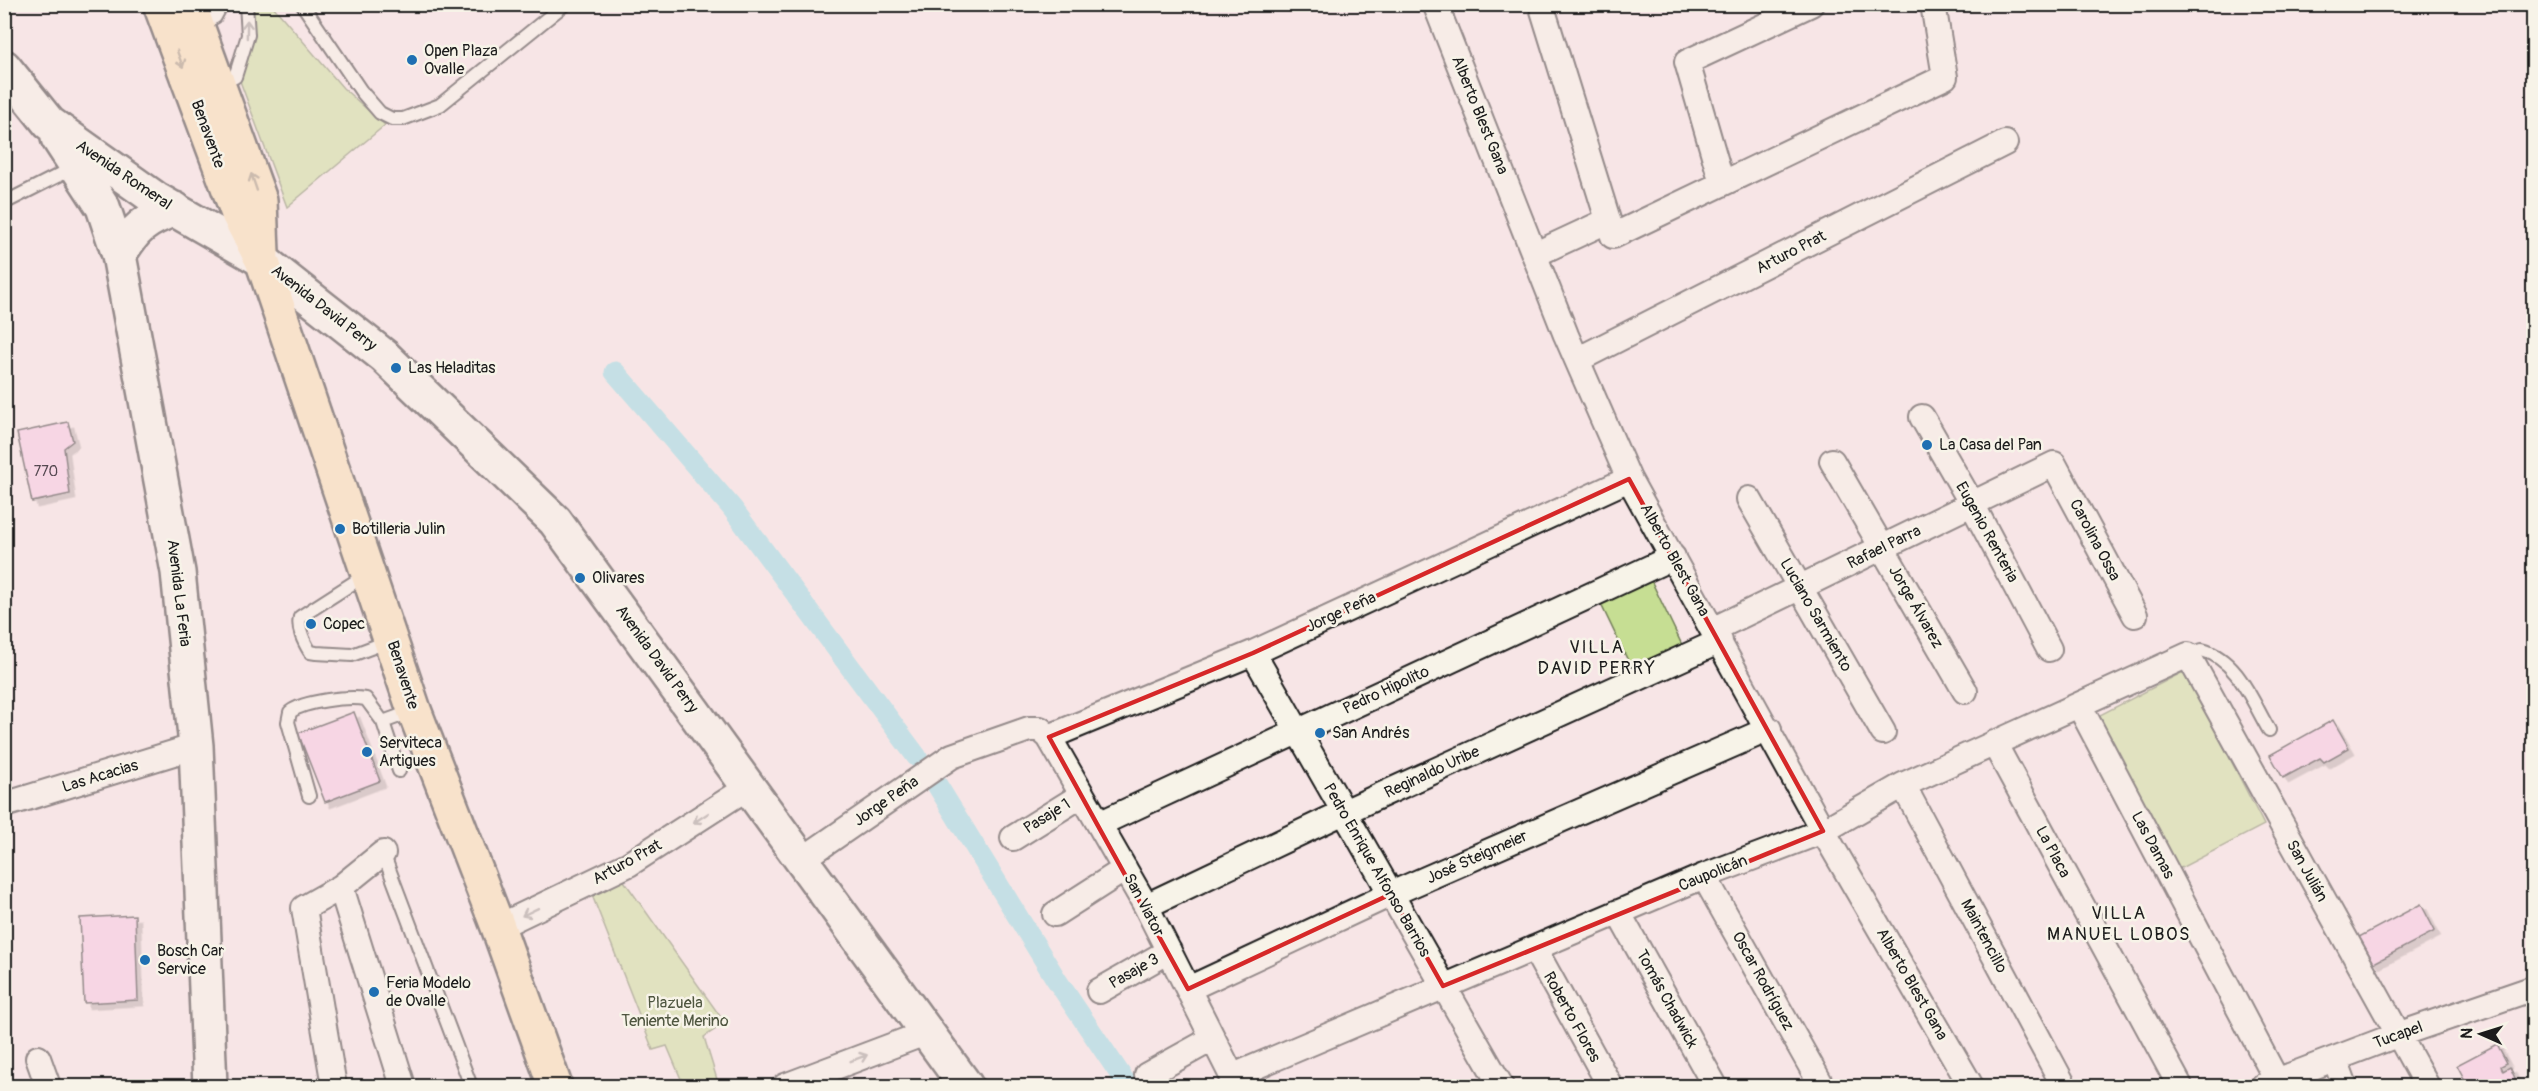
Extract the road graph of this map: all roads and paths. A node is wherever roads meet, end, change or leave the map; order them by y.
1 (160, 4) edge
2 (222, 4) edge
3 (246, 4) edge
4 (302, 4) edge
5 (565, 4) edge
6 (1541, 4) edge
7 (1811, 4) edge
8 (1933, 4) edge
9 (1436, 6) edge
10 (194, 15) edge
11 (4, 67) edge
12 (219, 84) junction
13 (49, 123) junction
14 (2005, 143) dead end
15 (76, 166) junction
16 (1722, 183) junction
17 (4, 203) edge
18 (175, 209) junction
19 (1607, 221) junction
20 (1536, 254) junction
21 (119, 255) junction
22 (262, 261) junction
23 (1577, 360) junction
24 (1922, 417) dead end
25 (1832, 461) dead end
26 (2054, 464) joint
27 (1629, 479) junction
28 (1749, 499) dead end
29 (1972, 504) junction
30 (1882, 548) junction
31 (1673, 557) junction
32 (368, 573) junction
33 (1800, 588) junction
34 (2135, 615) dead end
35 (1717, 635) junction
36 (392, 640) junction
37 (2049, 649) dead end
38 (1253, 652) junction
39 (2188, 655) junction
40 (1965, 691) dead end
41 (2079, 705) junction
42 (414, 710) junction
43 (383, 722) junction
44 (1768, 729) junction
45 (1298, 730) junction
46 (2269, 730) dead end
47 (1883, 732) dead end
48 (1044, 733) junction
49 (1994, 743) junction
50 (196, 746) junction
51 (399, 771) dead end
52 (1903, 785) junction
53 (750, 786) junction
54 (1082, 795) junction
55 (309, 796) dead end
56 (4, 805) edge
57 (1344, 812) junction
58 (1099, 824) junction
59 (1823, 831) junction
60 (1013, 838) dead end
61 (383, 853) joint
62 (803, 859) junction
63 (1125, 869) junction
64 (1704, 876) junction
65 (341, 886) junction
66 (1391, 894) junction
67 (1146, 906) junction
68 (1618, 912) junction
69 (1055, 914) dead end
70 (498, 927) junction
71 (1534, 948) junction
72 (1169, 951) junction
73 (1443, 986) junction
74 (2534, 988) edge
75 (1188, 989) junction
76 (1099, 991) dead end
77 (928, 1032) junction
78 (2397, 1035) junction
79 (1212, 1039) junction
80 (38, 1058) dead end
81 (2335, 1059) junction
82 (1147, 1075) dead end
83 (1234, 1082) edge
84 (2270, 1084) edge
85 (1496, 1085) edge
86 (48, 1086) edge
87 (210, 1086) edge
88 (334, 1086) edge
89 (403, 1086) edge
90 (471, 1086) edge
91 (555, 1086) edge
92 (785, 1086) edge
93 (966, 1086) edge
94 (1610, 1086) edge
95 (1715, 1086) edge
96 (1822, 1086) edge
97 (1971, 1086) edge
98 (2064, 1086) edge
99 (2180, 1086) edge
100 (2345, 1086) edge
101 (2427, 1086) edge

1 -> 22 main road, Benavente
2 - 10 lane
12 -> 3 lane
4 - 5 lane
6 - 19 street
7 - 16 street
8 - 16 street
9 - 20 street, Alberto Blest Gana
10 - 12 main road, Benavente
11 - 13 main road, Avenida Romeral
22 -> 12 main road, Benavente
13 - 15 main road, Avenida La Feria
13 - 18 main road, Avenida Romeral
14 - 23 street, Arturo Prat
15 - 17 lane
15 - 21 main road, Avenida La Feria
16 - 19 street
18 - 21 main road
18 - 22 main road, Avenida Romeral
19 - 20 street
20 - 23 street, Alberto Blest Gana
21 - 50 main road, Avenida La Feria
22 - 32 main road, Benavente
22 - 53 main road, Avenida David Perry
23 - 27 street, Alberto Blest Gana
24 - 29 street, Eugenio Renteria
25 - 30 street, Jorge Álvarez
26 - 29 street, Rafael Parra
26 - 34 street, Carolina Ossa
27 - 31 street, Alberto Blest Gana
27 - 38 street, Jorge Peña
28 - 33 street, Luciano Sarmiento
29 - 30 street, Rafael Parra
29 - 37 street, Eugenio Renteria
30 - 33 street, Rafael Parra
30 - 40 street, Jorge Álvarez
31 - 35 street, Alberto Blest Gana
31 - 45 street, Pedro Hipolito
32 - 36 main road, Benavente
32 - 36 lane
33 - 35 street, Rafael Parra
33 - 47 street, Luciano Sarmiento
35 - 44 street, Alberto Blest Gana
35 - 57 street, Reginaldo Uribe
36 - 42 main road, Benavente
38 - 45 street, Pedro Enrique Alfonso Barrios
38 - 48 street, Jorge Peña
39 - 41 street, Caupolicán
39 - 46 lane
39 - 78 street, San Julián
41 - 49 street, Caupolicán
41 - 84 street, Las Damas
42 - 43 lane
42 - 70 main road, Benavente
43 - 51 lane
43 - 55 lane
44 - 59 street, Alberto Blest Gana
44 - 66 street, José Steigmeier
45 - 57 street, Pedro Enrique Alfonso Barrios
45 - 58 street, Pedro Hipolito
48 - 54 street, San Viator
48 - 62 street, Jorge Peña
49 - 52 street, Caupolicán
49 - 99 street, La Placa
50 - 56 street, Las Acacias
50 - 87 main road, Avenida La Feria
52 - 59 street, Caupolicán
52 - 98 street, Maintencillo
53 - 62 main road, Avenida David Perry
53 -> 70 street, Arturo Prat
54 - 58 street, San Viator
54 - 60 street, Pasaje 1
57 - 66 street, Pedro Enrique Alfonso Barrios
57 - 67 street, Reginaldo Uribe
58 - 63 street, San Viator
59 - 64 street, Caupolicán
59 - 97 street, Alberto Blest Gana
61 - 65 street
61 - 90 lane
62 - 77 main road, Avenida David Perry
63 - 67 street, San Viator
63 - 69 street
64 - 68 street, Caupolicán
64 - 96 street, Oscar Rodríguez
65 - 88 street
65 - 89 street
66 - 73 street, Pedro Enrique Alfonso Barrios
66 - 75 street, José Steigmeier
67 - 72 street, San Viator
68 - 71 street, Caupolicán
68 - 95 street, Tomás Chadwick
70 - 91 main road, Benavente
71 - 73 street, Caupolicán
71 - 94 street, Roberto Flores
72 - 75 street, San Viator
72 - 76 street, Pasaje 3
73 - 83 street, Caupolicán
73 - 85 street, Pedro Enrique Alfonso Barrios
74 - 78 street, Tucapel
75 - 79 street, San Viator
92 -> 77 street
77 - 93 main road, Avenida David Perry
78 - 81 street, Tucapel
78 - 101 street, San Julián
79 - 82 street
79 - 83 street, San Viator
80 - 86 street
81 - 84 street, Tucapel
81 - 100 street

